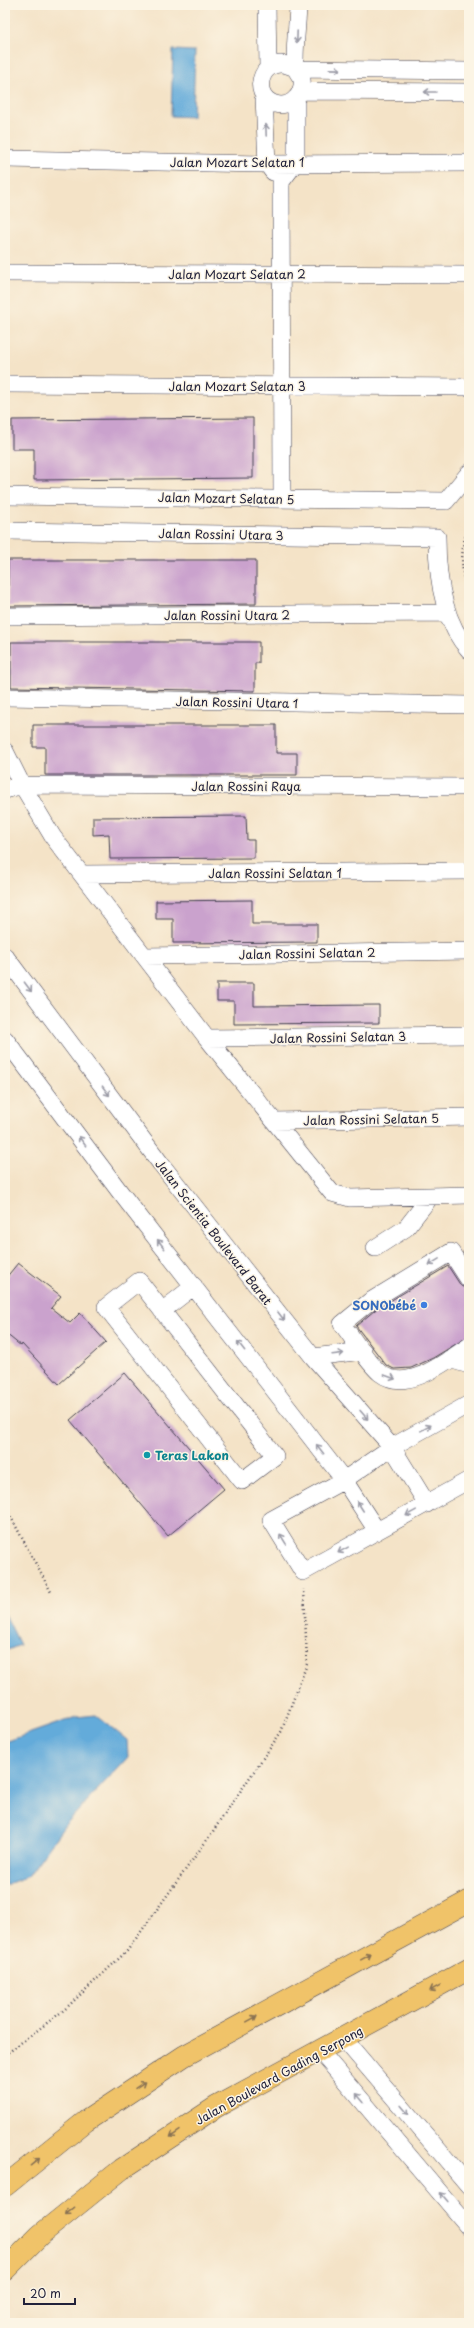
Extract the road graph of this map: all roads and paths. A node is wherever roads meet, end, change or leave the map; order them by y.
1 (267, 5) edge
2 (298, 5) edge
3 (268, 67) junction
4 (296, 69) junction
5 (469, 71) edge
6 (469, 92) edge
7 (298, 95) junction
8 (264, 97) junction
9 (5, 159) edge
10 (296, 162) junction
11 (469, 163) edge
12 (267, 164) junction
13 (281, 182) junction
14 (5, 273) edge
15 (281, 275) junction
16 (469, 275) edge
17 (5, 384) edge
18 (282, 386) junction
19 (469, 387) edge
20 (469, 473) edge
21 (5, 496) edge
22 (282, 499) junction
23 (469, 525) edge
24 (5, 531) edge
25 (469, 599) edge
26 (448, 613) junction
27 (5, 616) edge
28 (469, 650) edge
29 (5, 697) edge
30 (469, 705) edge
31 (5, 751) edge
32 (22, 785) junction
33 (469, 787) edge
34 (5, 790) edge
35 (469, 871) edge
36 (82, 874) junction
37 (469, 951) edge
38 (5, 956) edge
39 (144, 956) junction
40 (469, 1035) edge
41 (5, 1038) edge
42 (207, 1038) junction
43 (469, 1117) edge
44 (274, 1122) junction
45 (469, 1195) edge
46 (431, 1196) junction
47 (375, 1248) dead end
48 (469, 1280) edge
49 (194, 1286) junction
50 (162, 1311) junction
51 (469, 1346) edge
52 (363, 1351) junction
53 (469, 1355) edge
54 (313, 1357) junction
55 (449, 1359) junction
56 (469, 1365) edge
57 (469, 1404) edge
58 (392, 1447) junction
59 (344, 1480) junction
60 (469, 1480) edge
61 (427, 1504) junction
62 (5, 1506) edge
63 (377, 1532) junction
64 (303, 1572) junction
65 (52, 1594) dead end
66 (469, 1901) edge
67 (469, 1969) edge
68 (343, 2038) junction
69 (320, 2051) junction
70 (5, 2055) edge
71 (5, 2186) edge
72 (469, 2186) edge
73 (469, 2227) edge
74 (5, 2270) edge

1 - 3 street
2 -> 4 street
3 - 4 street
3 - 8 street
4 -> 5 street
4 - 7 street
6 -> 7 street
7 - 8 street
7 - 10 street
12 -> 8 street
9 - 12 street, Jalan Mozart Selatan 1
10 - 11 street, Jalan Mozart Selatan 1
10 - 12 street, Jalan Mozart Selatan 1
10 - 13 street
12 - 13 street
13 - 15 street
14 - 15 street, Jalan Mozart Selatan 2
15 - 16 street, Jalan Mozart Selatan 2
15 - 18 street
17 - 18 street, Jalan Mozart Selatan 3
18 - 19 street, Jalan Mozart Selatan 3
18 - 22 street
20 - 22 street, Jalan Mozart Selatan 5
21 - 22 street, Jalan Mozart Selatan 5
23 - 25 path
24 - 26 street, Jalan Rossini Utara 3
26 - 27 street, Jalan Rossini Utara 2
26 - 28 street
29 - 30 street, Jalan Rossini Utara 1
31 - 32 street
32 - 33 street, Jalan Rossini Raya
32 - 34 street, Jalan Rossini Raya
32 - 36 street
35 - 36 street, Jalan Rossini Selatan 1
36 - 39 street
37 - 39 street, Jalan Rossini Selatan 2
38 -> 54 street, Jalan Scientia Boulevard Barat
39 - 42 street
40 - 42 street, Jalan Rossini Selatan 3
49 -> 41 street
42 - 44 street
43 - 44 street, Jalan Rossini Selatan 5
44 - 46 street
45 - 46 street
46 - 47 street
48 -> 52 street
49 - 50 street
59 -> 49 street
50 - 50 street
51 - 55 street
54 -> 52 street
52 -> 55 street
53 - 55 street
54 -> 58 street, Jalan Scientia Boulevard Barat
55 - 56 street
58 -> 57 street
58 - 59 street
58 - 61 street, Jalan Scientia Boulevard Barat
63 -> 59 street
64 -> 59 street
60 - 61 street
61 -> 63 street
62 - 65 path
63 -> 64 street
64 - 70 path
71 -> 66 main road
67 -> 68 main road, Jalan Boulevard Gading Serpong
68 - 69 main road, Jalan Boulevard Gading Serpong
68 -> 72 street
73 -> 69 street
69 -> 74 main road, Jalan Boulevard Gading Serpong

